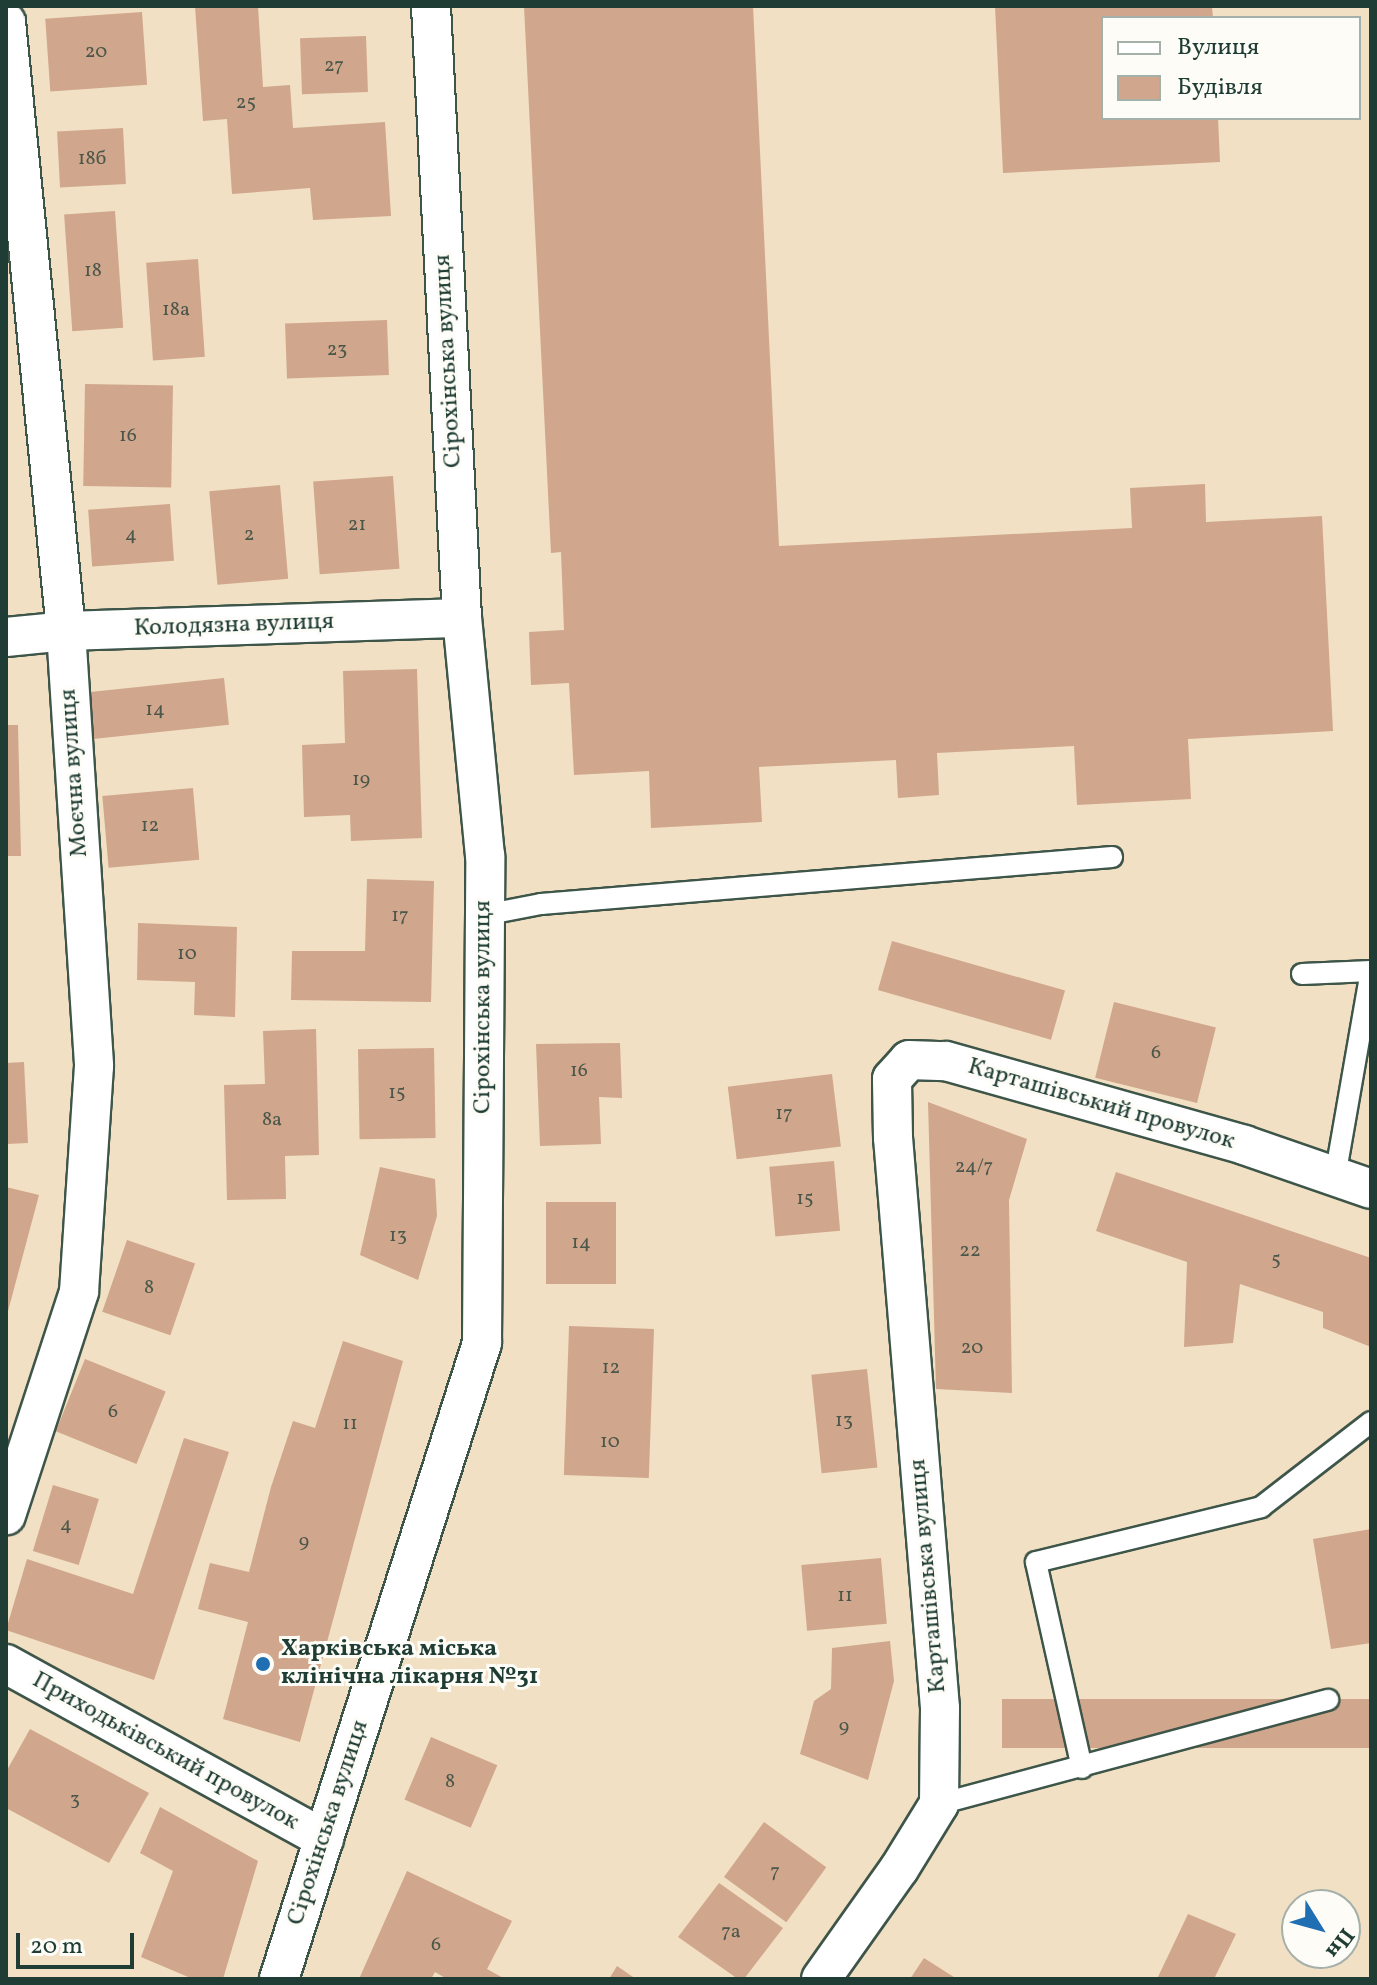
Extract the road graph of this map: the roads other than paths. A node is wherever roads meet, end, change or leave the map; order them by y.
1 (431, 6) edge
2 (6, 22) edge
3 (462, 618) junction
4 (66, 631) junction
5 (6, 637) edge
6 (1112, 857) dead end
7 (484, 915) junction
8 (1371, 971) edge
9 (1302, 974) dead end
10 (893, 1138) joint
11 (1335, 1177) junction
12 (1371, 1189) edge
13 (1371, 1422) edge
14 (6, 1515) edge
15 (6, 1664) edge
16 (1328, 1700) dead end
17 (1082, 1768) junction
18 (939, 1804) junction
19 (324, 1839) junction
20 (279, 1979) edge
21 (821, 1979) edge

1 - 3 street, Сірохінська вулиця
2 - 4 street, Моєчна вулиця
3 - 4 street, Колодязна вулиця
3 - 7 street, Сірохінська вулиця
4 - 5 street, Колодязна вулиця
4 - 14 street, Моєчна вулиця
6 - 7 lane
7 - 19 street, Сірохінська вулиця
8 - 9 lane
8 - 11 lane
10 - 11 street, Карташівський провулок
10 - 18 street, Карташівська вулиця
11 - 12 street, Карташівський провулок
13 - 17 lane
15 - 19 street, Приходьківський провулок
16 - 17 lane
17 - 18 lane
18 - 21 street
19 - 20 street, Сірохінська вулиця

